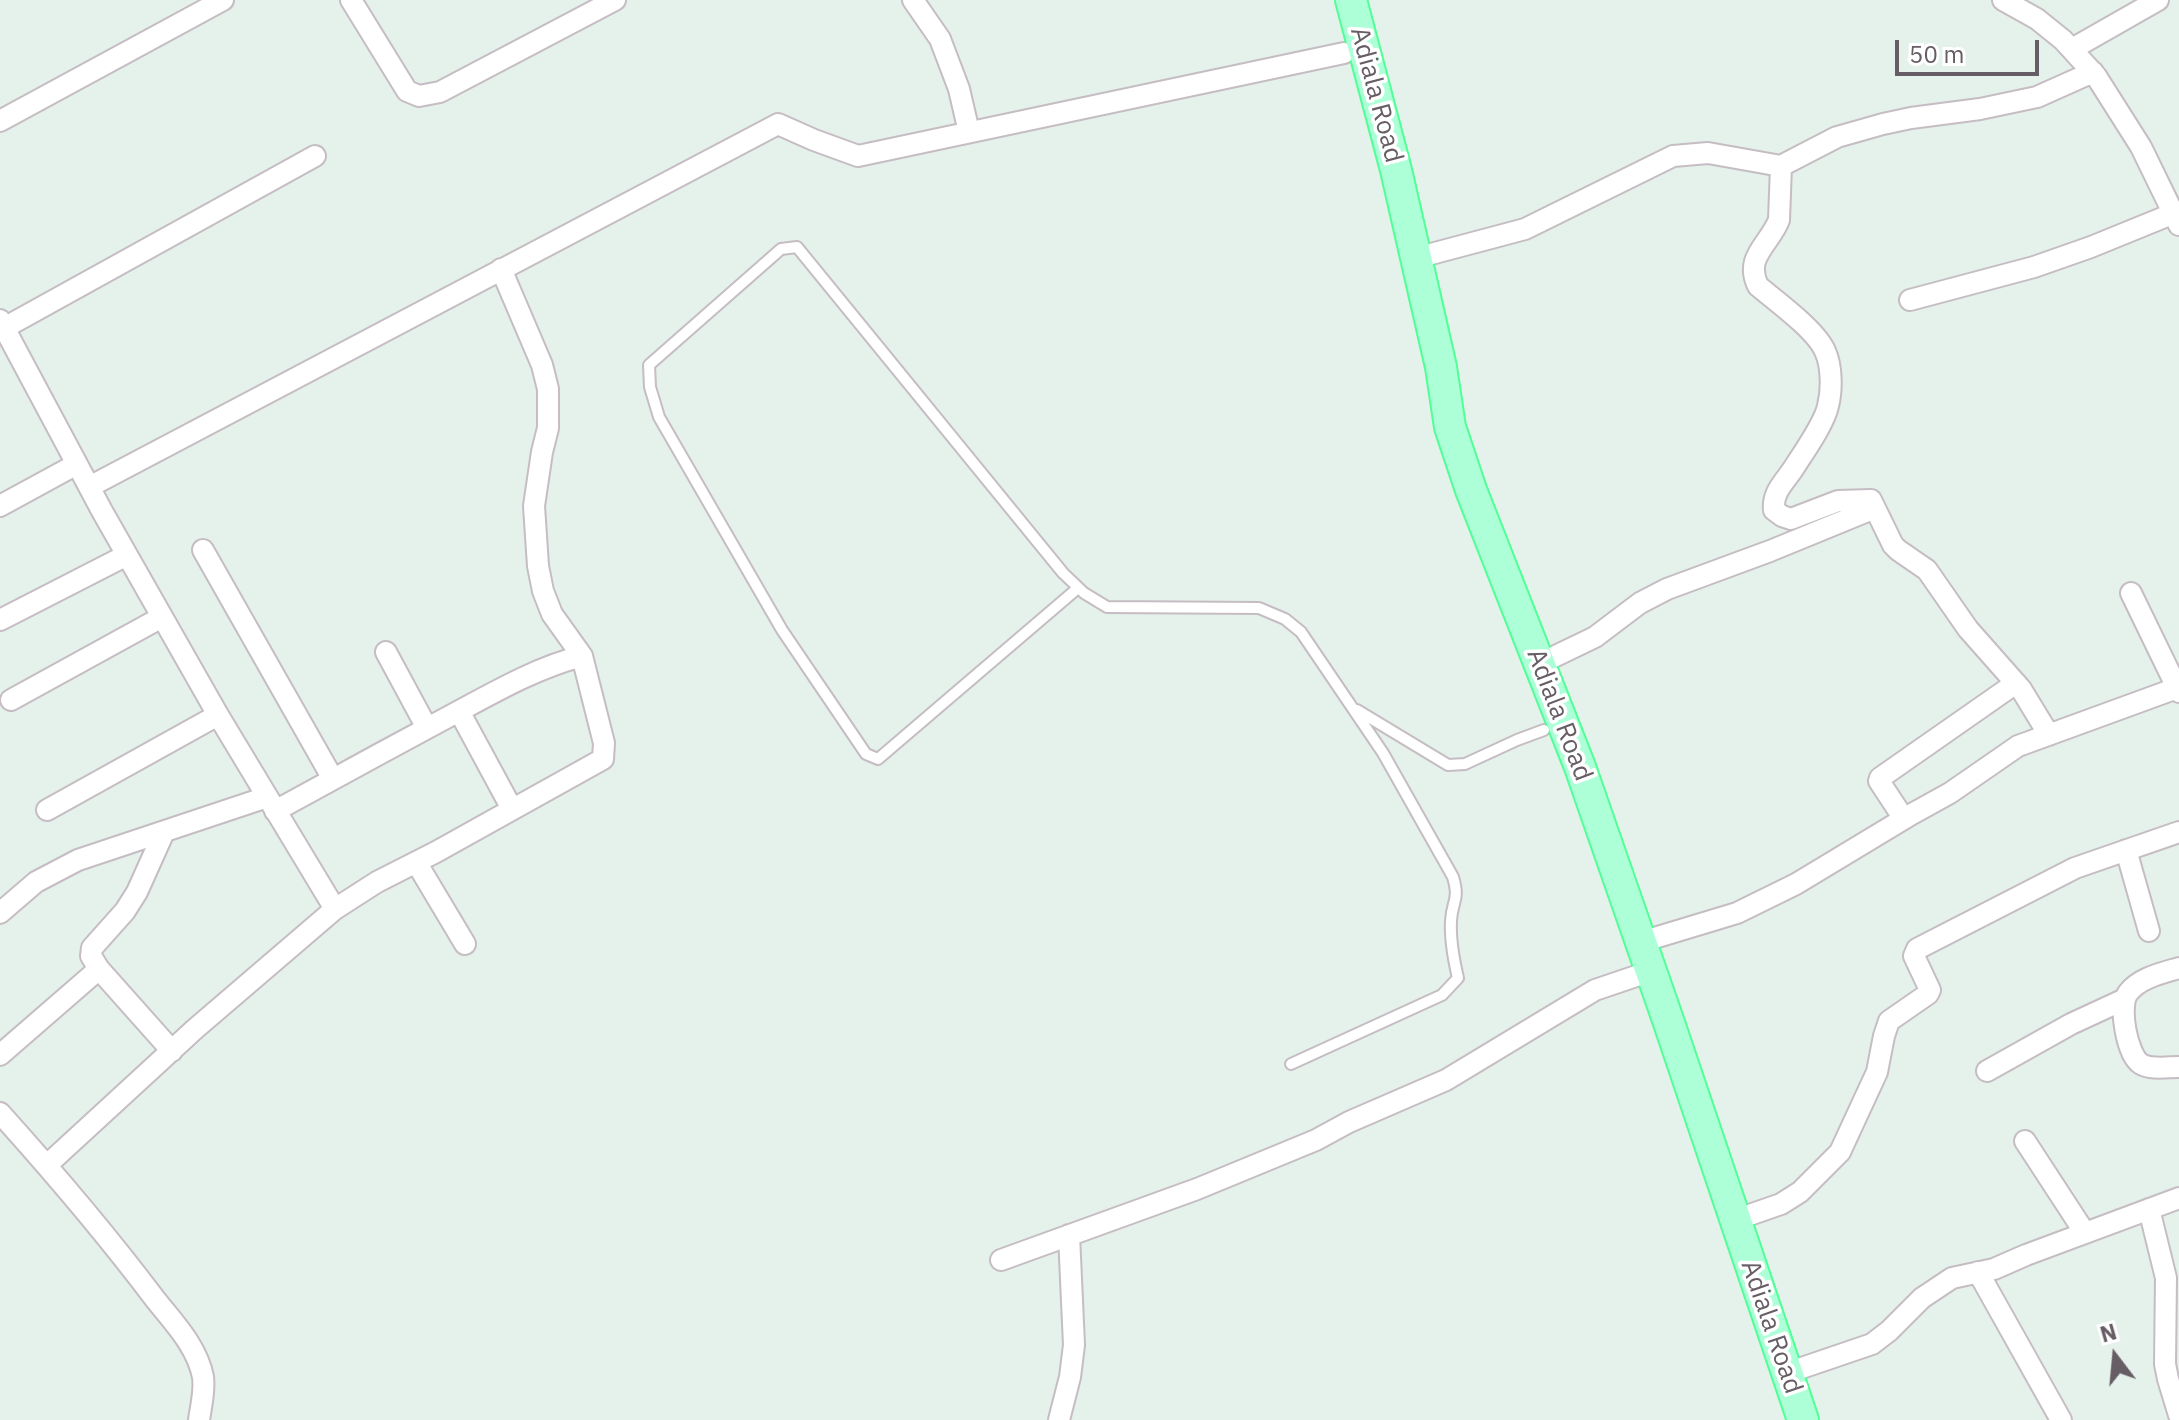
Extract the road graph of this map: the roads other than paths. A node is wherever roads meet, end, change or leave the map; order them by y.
1 (223, 0) edge
2 (351, 0) edge
3 (615, 0) edge
4 (913, 0) edge
5 (1330, 0) edge
6 (1351, 0) edge
7 (2003, 0) edge
8 (2158, 0) edge
9 (2072, 49) junction
10 (1344, 53) junction
11 (2093, 72) junction
12 (0, 121) edge
13 (969, 132) junction
14 (315, 156) dead end
15 (1781, 166) junction
16 (2175, 220) edge
17 (1416, 258) junction
18 (501, 269) junction
19 (1910, 300) dead end
20 (4, 333) edge
21 (77, 464) junction
22 (89, 487) junction
23 (0, 506) edge
24 (1875, 508) junction
25 (203, 550) dead end
26 (127, 555) junction
27 (1078, 588) junction
28 (2131, 593) dead end
29 (162, 617) junction
30 (0, 620) edge
31 (386, 652) dead end
32 (582, 656) junction
33 (1539, 664) junction
34 (2016, 683) junction
35 (2178, 690) edge
36 (11, 700) dead end
37 (1351, 707) junction
38 (459, 711) junction
39 (218, 715) junction
40 (427, 728) junction
41 (1544, 730) junction
42 (2049, 735) junction
43 (333, 779) junction
44 (271, 804) junction
45 (512, 809) junction
46 (47, 810) dead end
47 (1904, 819) junction
48 (164, 832) junction
49 (2179, 832) edge
50 (2126, 850) junction
51 (416, 862) junction
52 (335, 909) junction
53 (0, 913) edge
54 (2149, 931) dead end
55 (1641, 942) junction
56 (465, 944) dead end
57 (2179, 968) edge
58 (99, 969) junction
59 (1642, 975) junction
60 (2125, 999) junction
61 (172, 1051) junction
62 (0, 1055) edge
63 (1291, 1064) dead end
64 (2179, 1067) edge
65 (1987, 1071) dead end
66 (0, 1113) edge
67 (2025, 1141) dead end
68 (47, 1165) junction
69 (2179, 1198) edge
70 (2149, 1209) junction
71 (1735, 1220) junction
72 (2085, 1233) junction
73 (1069, 1235) junction
74 (1001, 1260) dead end
75 (1978, 1272) junction
76 (1787, 1373) junction
77 (2179, 1415) edge
78 (199, 1420) edge
79 (1059, 1420) edge
80 (1782, 1420) edge
81 (1803, 1420) edge
82 (2061, 1420) edge

1 - 12 street
2 - 3 street
4 - 13 street
5 - 10 main road, Adiala Road
6 - 17 main road, Adiala Road
7 - 9 street
8 - 9 street
9 - 11 street
10 - 13 street
10 - 41 main road, Adiala Road
11 - 15 street
11 - 16 street
13 - 18 street
14 - 20 street
15 - 17 street
15 - 24 street
16 - 19 street
17 - 33 main road, Adiala Road
18 - 22 street
18 - 32 street
20 - 21 street
21 - 22 street
21 - 23 street
22 - 26 street
24 - 33 street
24 - 34 street
25 - 43 street
26 - 29 street
26 - 30 street
27 - 27 lane
27 - 37 lane
28 - 35 street
29 - 36 street
29 - 39 street
31 - 40 street
32 - 38 street
32 - 45 street
33 - 55 main road, Adiala Road
34 - 42 street
34 - 47 street
35 - 42 street
37 - 41 lane
37 - 63 lane
38 - 40 street
38 - 45 street
39 - 44 street
39 - 46 street
40 - 43 street
41 - 59 main road, Adiala Road
42 - 47 street
43 - 44 street
44 - 48 street
44 - 52 street
45 - 51 street
47 - 55 street
48 - 53 street
48 - 58 street
49 - 50 street
50 - 54 street
50 - 71 street
51 - 52 street
51 - 56 street
52 - 61 street
55 - 59 main road, Adiala Road
57 - 60 street
58 - 61 street
58 - 62 street
59 - 71 main road, Adiala Road
59 - 73 street
59 - 80 main road, Adiala Road
60 - 64 street
60 - 65 street
61 - 68 street
66 - 68 street
67 - 72 street
68 - 78 street
69 - 70 street
70 - 72 street
70 - 77 street
71 - 76 main road, Adiala Road
72 - 75 street
73 - 74 street
73 - 79 street
75 - 76 street
75 - 82 street
76 - 81 main road, Adiala Road

